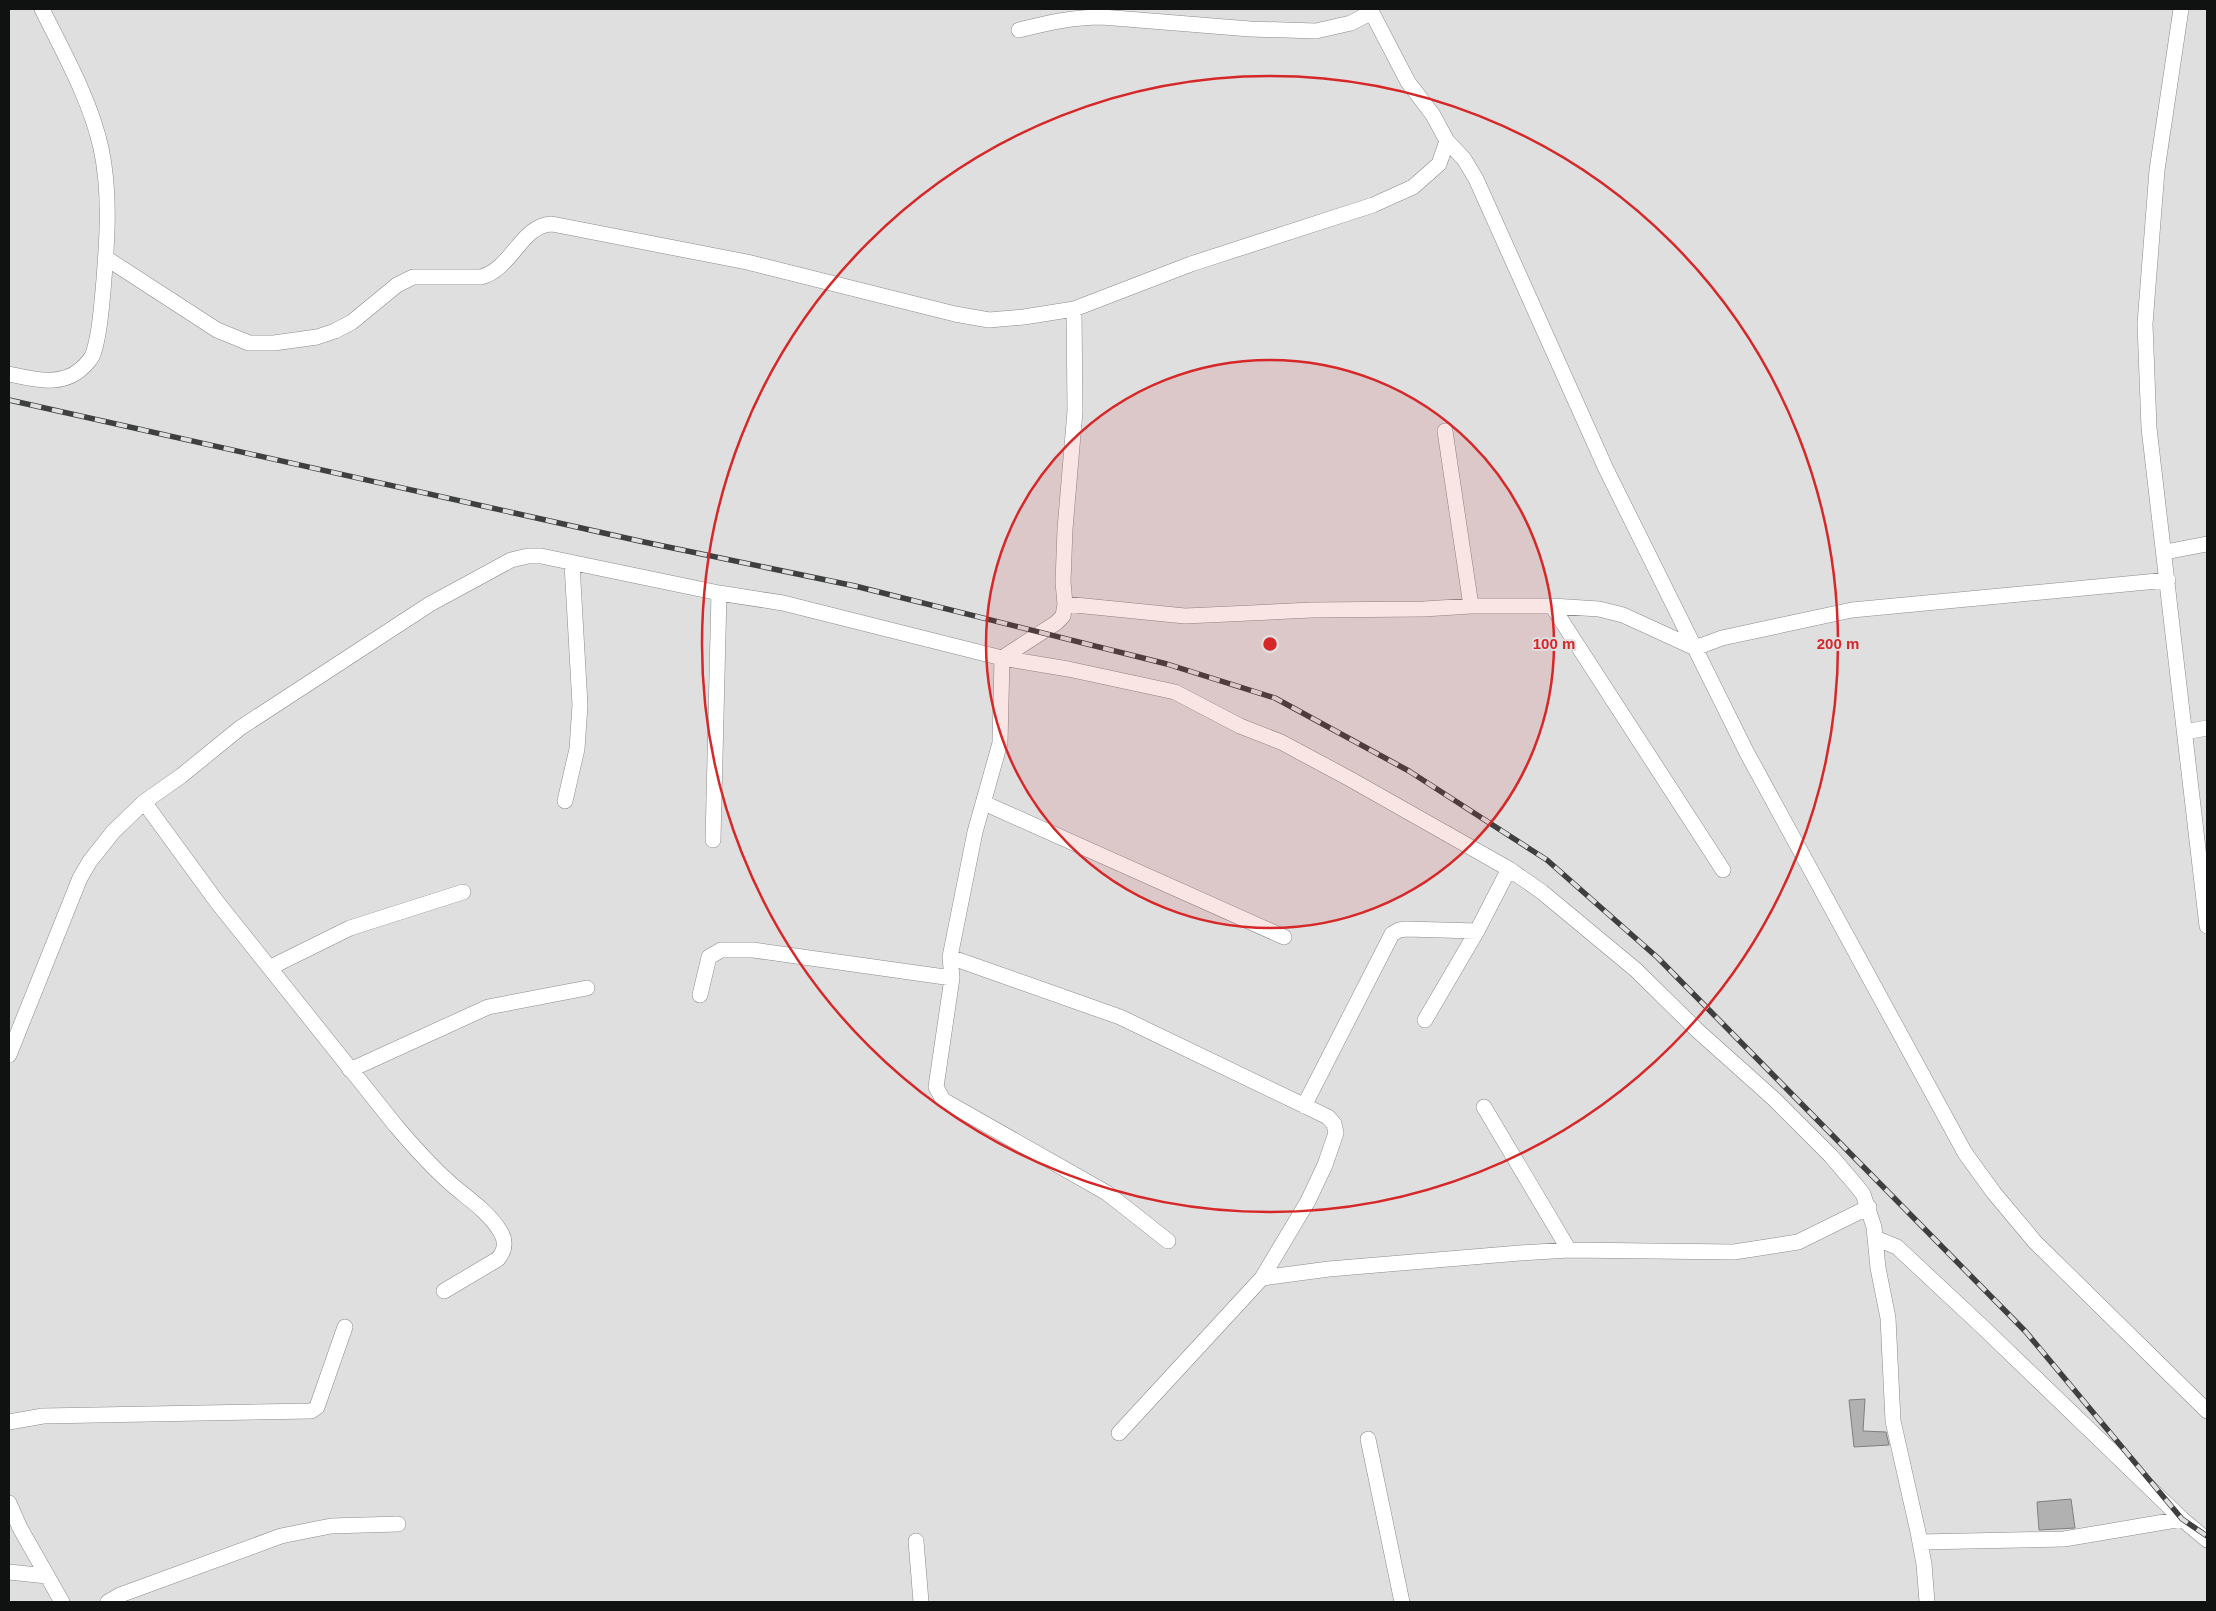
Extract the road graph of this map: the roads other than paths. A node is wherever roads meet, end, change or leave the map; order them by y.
1 (42, 9) edge
2 (2181, 9) edge
3 (1371, 10) edge
4 (1019, 30) dead end
5 (1448, 141) junction
6 (106, 258) junction
7 (1074, 309) junction
8 (9, 374) edge
9 (1445, 431) dead end
10 (2207, 544) edge
11 (2165, 552) junction
12 (572, 564) junction
13 (2168, 580) junction
14 (719, 593) junction
15 (1065, 604) junction
16 (1471, 606) junction
17 (1552, 606) junction
18 (1695, 648) junction
19 (1002, 658) junction
20 (2207, 728) edge
21 (2184, 732) junction
22 (565, 801) dead end
23 (144, 802) junction
24 (984, 803) junction
25 (713, 840) dead end
26 (1509, 869) junction
27 (1723, 870) dead end
28 (462, 892) dead end
29 (2207, 926) edge
30 (1477, 931) junction
31 (1284, 937) dead end
32 (950, 957) junction
33 (271, 967) junction
34 (952, 978) junction
35 (587, 988) dead end
36 (700, 995) dead end
37 (1425, 1020) dead end
38 (9, 1055) edge
39 (350, 1070) junction
40 (1304, 1106) junction
41 (1484, 1108) dead end
42 (1869, 1208) junction
43 (1875, 1238) junction
44 (1168, 1241) dead end
45 (1569, 1250) junction
46 (1262, 1278) junction
47 (444, 1291) dead end
48 (345, 1327) dead end
49 (2207, 1410) edge
50 (9, 1422) edge
51 (1119, 1434) dead end
52 (1368, 1440) dead end
53 (9, 1503) edge
54 (2182, 1518) junction
55 (398, 1524) dead end
56 (2207, 1540) edge
57 (916, 1541) dead end
58 (1920, 1542) junction
59 (9, 1572) edge
60 (47, 1576) junction
61 (62, 1602) edge
62 (108, 1602) edge
63 (921, 1602) edge
64 (1402, 1602) edge
65 (1927, 1602) edge

1 - 6 street
2 - 11 street
3 - 4 street
3 - 5 street
5 - 7 street
5 - 18 street
6 - 7 street
6 - 8 street
7 - 15 street
9 - 16 street
10 - 11 street
11 - 13 street
12 - 14 street
12 - 22 street
12 - 23 street
13 - 18 street
13 - 21 street
14 - 19 street
14 - 25 street
15 - 16 street
15 - 19 street
16 - 17 street
17 - 18 street
17 - 27 street
18 - 49 street
19 - 24 street
19 - 26 street
20 - 21 street
21 - 29 street
23 - 33 street
23 - 38 street
24 - 31 street
24 - 32 street
26 - 30 street
26 - 42 street
28 - 33 street
30 - 37 street
30 - 40 street
32 - 34 street
32 - 40 street
33 - 39 street
34 - 36 street
34 - 44 street
35 - 39 street
39 - 47 street
40 - 46 street
41 - 45 street
42 - 43 street
42 - 45 street
43 - 54 street
43 - 58 street
45 - 46 street
46 - 51 street
48 - 50 street
52 - 64 street
53 - 60 street
54 - 56 street
54 - 58 street
55 - 62 street
57 - 63 street
58 - 65 street
59 - 60 street
60 - 61 street

